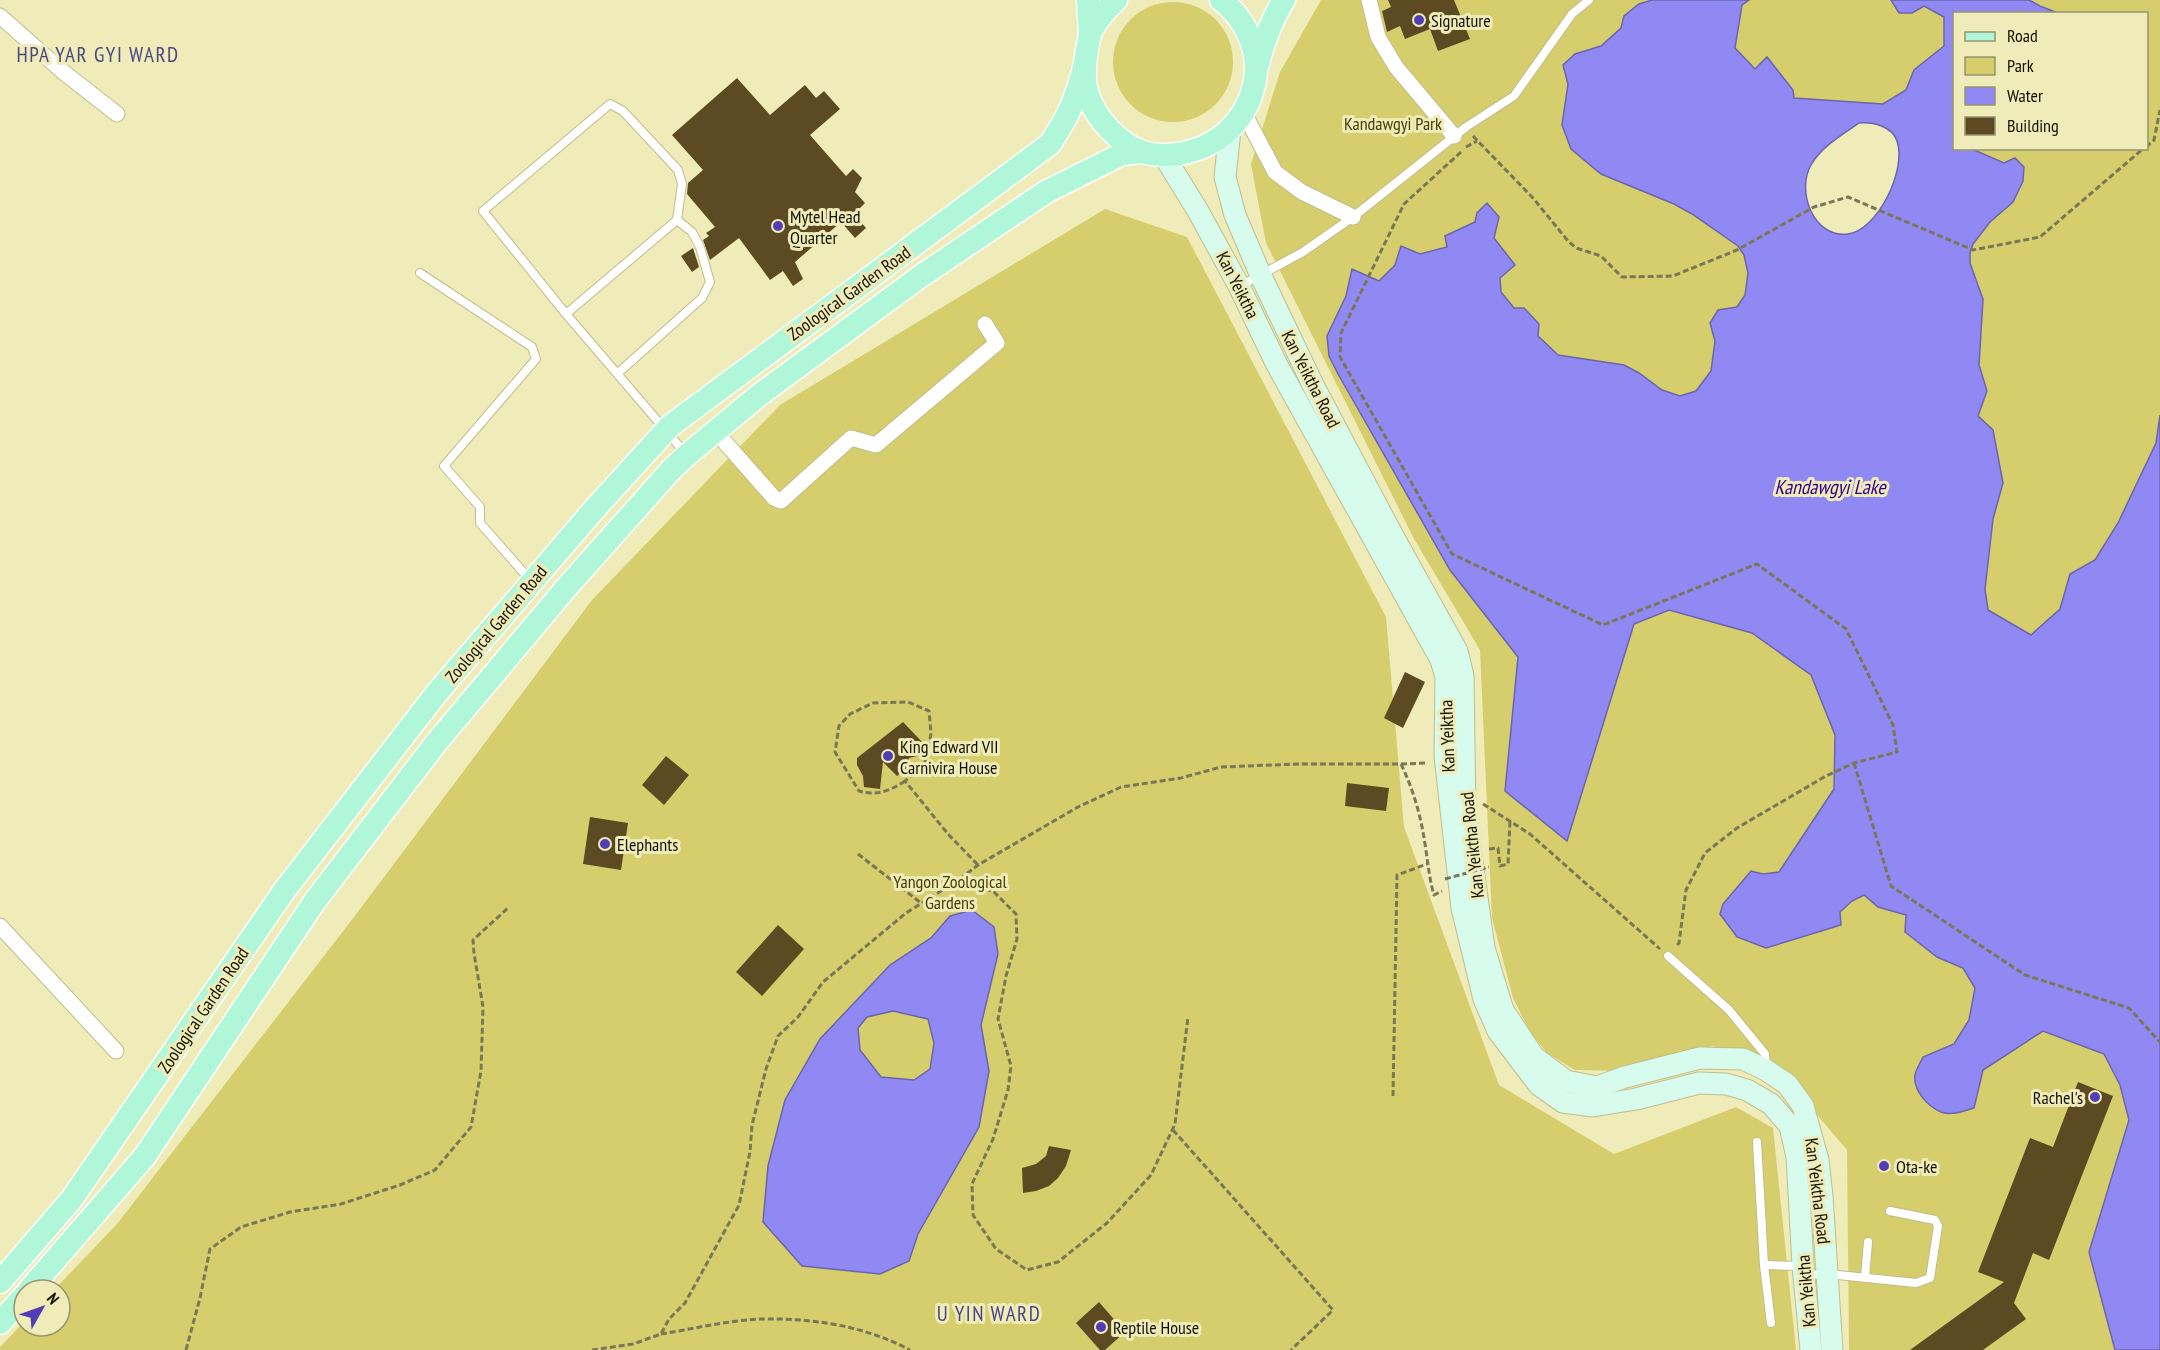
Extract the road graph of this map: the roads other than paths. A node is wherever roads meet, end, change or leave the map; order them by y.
1 (1088, 0) edge
2 (1116, 0) edge
3 (1221, 0) edge
4 (1284, 0) edge
5 (1370, 0) edge
6 (1589, 0) edge
7 (0, 16) edge
8 (1090, 34) junction
9 (1085, 63) junction
10 (1256, 71) junction
11 (117, 114) dead end
12 (1237, 122) junction
13 (1460, 132) junction
14 (1153, 154) junction
15 (1353, 217) junction
16 (677, 220) junction
17 (420, 273) dead end
18 (1261, 276) junction
19 (1239, 286) junction
20 (567, 314) junction
21 (985, 324) dead end
22 (618, 373) junction
23 (666, 430) junction
24 (715, 431) junction
25 (687, 455) junction
26 (532, 582) junction
27 (1455, 763) junction
28 (0, 926) edge
29 (1668, 956) road end
30 (117, 1051) dead end
31 (1761, 1068) junction
32 (1747, 1090) junction
33 (1756, 1142) dead end
34 (1890, 1211) dead end
35 (1868, 1242) dead end
36 (1764, 1265) junction
37 (1803, 1270) junction
38 (1828, 1274) junction
39 (39, 1278) edge
40 (1865, 1278) junction
41 (0, 1282) edge
42 (12, 1310) edge
43 (0, 1323) edge
44 (1771, 1323) dead end
45 (1811, 1350) edge
46 (1832, 1350) edge

1 - 8 main road
2 - 8 main road
3 - 10 main road
4 - 10 main road
5 - 13 street
6 - 13 lane
7 - 11 street
8 - 9 main road
9 - 14 main road
9 - 23 main road, Zoological Garden Road
10 - 12 main road
12 - 14 main road, Zoological Garden Road
12 - 15 street
12 - 18 main road, Kan Yeiktha Road
13 - 15 lane
14 - 19 main road, Kan Yeiktha
14 - 24 main road, Zoological Garden Road
15 - 18 lane
16 - 20 lane
16 - 20 lane
16 - 22 lane
17 - 26 lane
18 - 19 lane
18 - 27 main road, Kan Yeiktha Road
19 - 27 main road, Kan Yeiktha
20 - 22 lane
21 - 24 street
22 - 23 lane
23 - 25 lane
23 - 26 main road, Zoological Garden Road
24 - 25 main road, Zoological Garden Road
25 - 39 main road, Zoological Garden Road
26 - 41 main road, Zoological Garden Road
27 - 31 main road, Kan Yeiktha Road
27 - 32 main road, Kan Yeiktha
28 - 30 street
29 - 31 lane
31 - 32 main road
31 - 38 main road, Kan Yeiktha Road
32 - 37 main road, Kan Yeiktha
33 - 36 lane
34 - 40 lane
35 - 40 lane
36 - 37 lane
36 - 44 lane
37 - 38 lane
37 - 45 main road, Kan Yeiktha
38 - 40 lane
38 - 46 main road, Kan Yeiktha Road
42 - 43 main road

